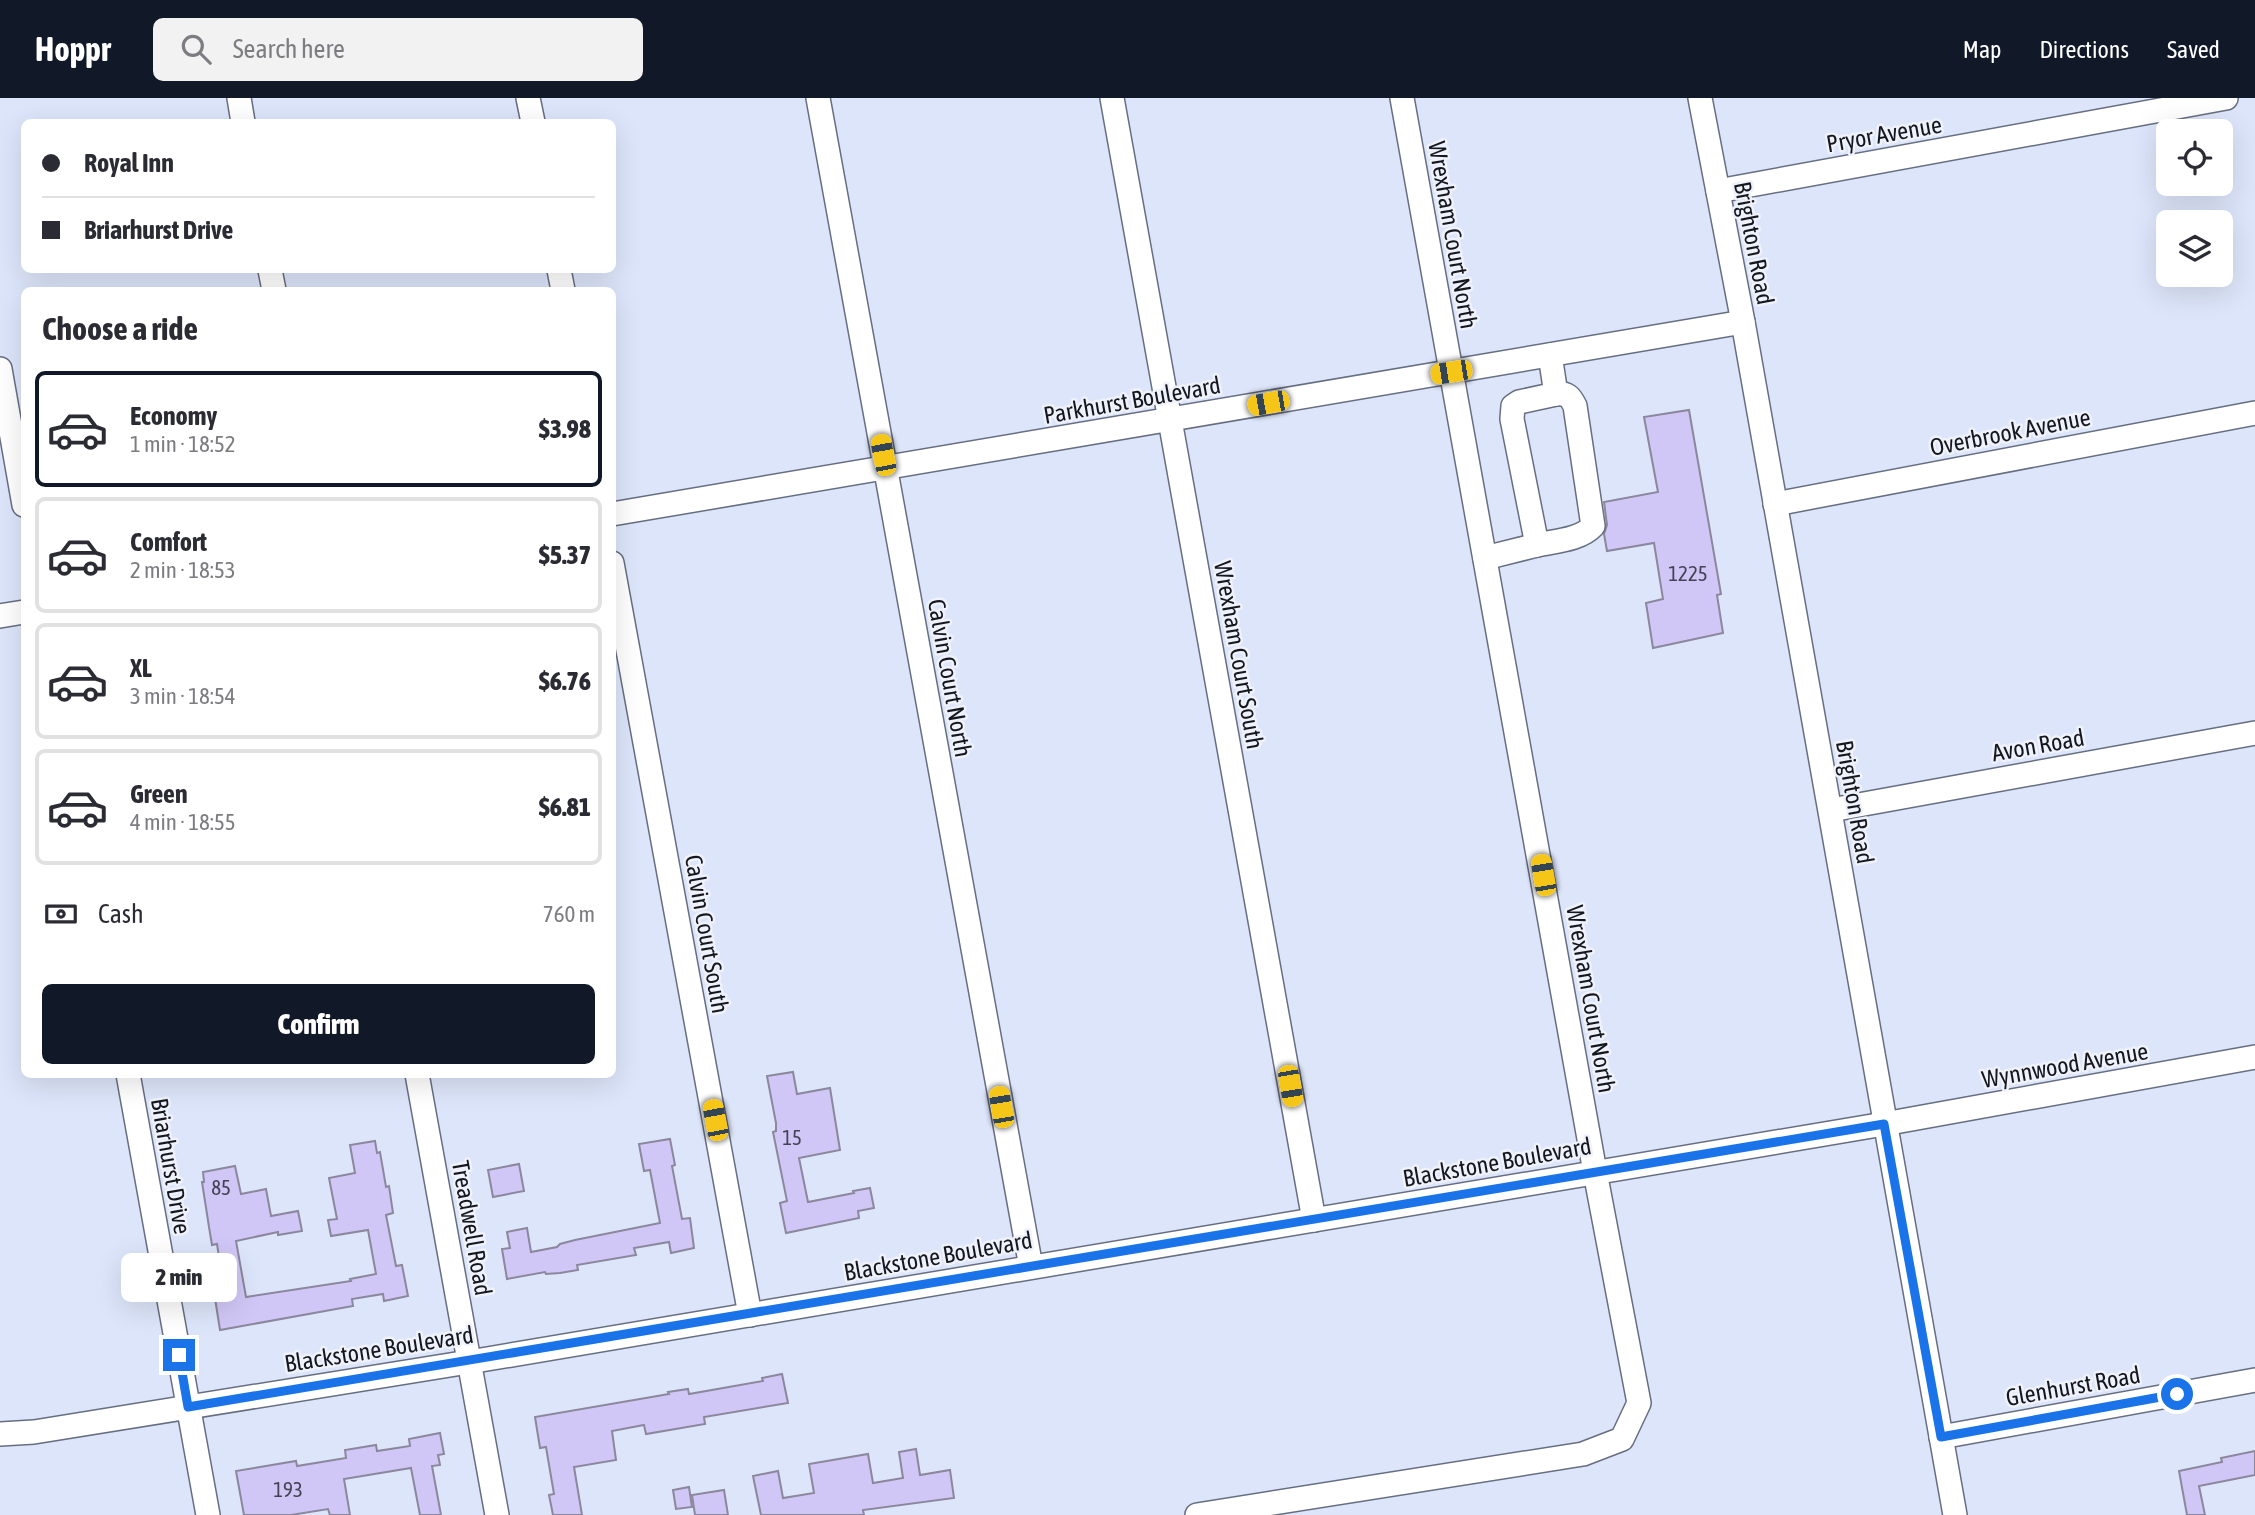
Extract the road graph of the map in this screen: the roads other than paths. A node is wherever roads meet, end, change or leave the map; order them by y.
1 (239, 98) edge
2 (528, 98) edge
3 (818, 98) edge
4 (1112, 98) edge
5 (1402, 98) edge
6 (1700, 98) edge
7 (2226, 98) edge
8 (242, 119) edge
9 (532, 119) edge
10 (1718, 191) junction
11 (1743, 322) junction
12 (1550, 355) junction
13 (0, 369) edge
14 (1451, 372) junction
15 (1556, 394) junction
16 (2255, 413) edge
17 (1171, 420) junction
18 (885, 469) junction
19 (21, 488) edge
20 (1775, 503) junction
21 (616, 513) edge
22 (1537, 545) junction
23 (1485, 558) junction
24 (616, 585) edge
25 (21, 612) edge
26 (0, 615) edge
27 (2255, 733) edge
28 (1830, 810) junction
29 (2255, 1057) edge
30 (129, 1078) edge
31 (418, 1078) edge
32 (1884, 1124) junction
33 (1595, 1172) junction
34 (1314, 1220) junction
35 (1031, 1267) junction
36 (750, 1315) junction
37 (469, 1362) junction
38 (2255, 1380) edge
39 (188, 1407) junction
40 (0, 1434) edge
41 (1941, 1437) junction
42 (208, 1515) edge
43 (497, 1515) edge
44 (1197, 1515) edge
45 (1955, 1515) edge

1 - 8 street
2 - 9 street
3 - 18 street, Calvin Court North
4 - 17 street, Wrexham Court South
5 - 14 street, Wrexham Court North
6 - 10 street, Brighton Road
7 - 10 street, Pryor Avenue
10 - 11 street, Brighton Road
11 - 12 street, Parkhurst Boulevard
11 - 20 street, Brighton Road
12 - 14 street, Parkhurst Boulevard
12 - 15 street
13 - 19 street
14 - 17 street, Parkhurst Boulevard
14 - 23 street, Wrexham Court North
15 - 22 street
15 - 22 street
16 - 20 street, Overbrook Avenue
17 - 18 street, Parkhurst Boulevard
17 - 34 street, Wrexham Court South
18 - 21 street, Parkhurst Boulevard
18 - 35 street, Calvin Court North
20 - 28 street, Brighton Road
22 - 23 street
23 - 33 street, Wrexham Court North
24 - 36 street, Calvin Court South
25 - 26 street
27 - 28 street, Avon Road
28 - 32 street, Brighton Road
29 - 32 street, Wynnwood Avenue
30 - 39 street, Briarhurst Drive
31 - 37 street, Treadwell Road
32 - 33 street, Blackstone Boulevard
32 - 41 street, Brighton Road
33 - 34 street, Blackstone Boulevard
33 - 44 street, Wrexham Court North
34 - 35 street, Blackstone Boulevard
35 - 36 street, Blackstone Boulevard
36 - 37 street, Blackstone Boulevard
37 - 39 street, Blackstone Boulevard
37 - 43 street, Treadwell Road
38 - 41 street, Glenhurst Road
39 - 40 street, Blackstone Boulevard
39 - 42 street, Briarhurst Drive
41 - 45 street, Brighton Road

